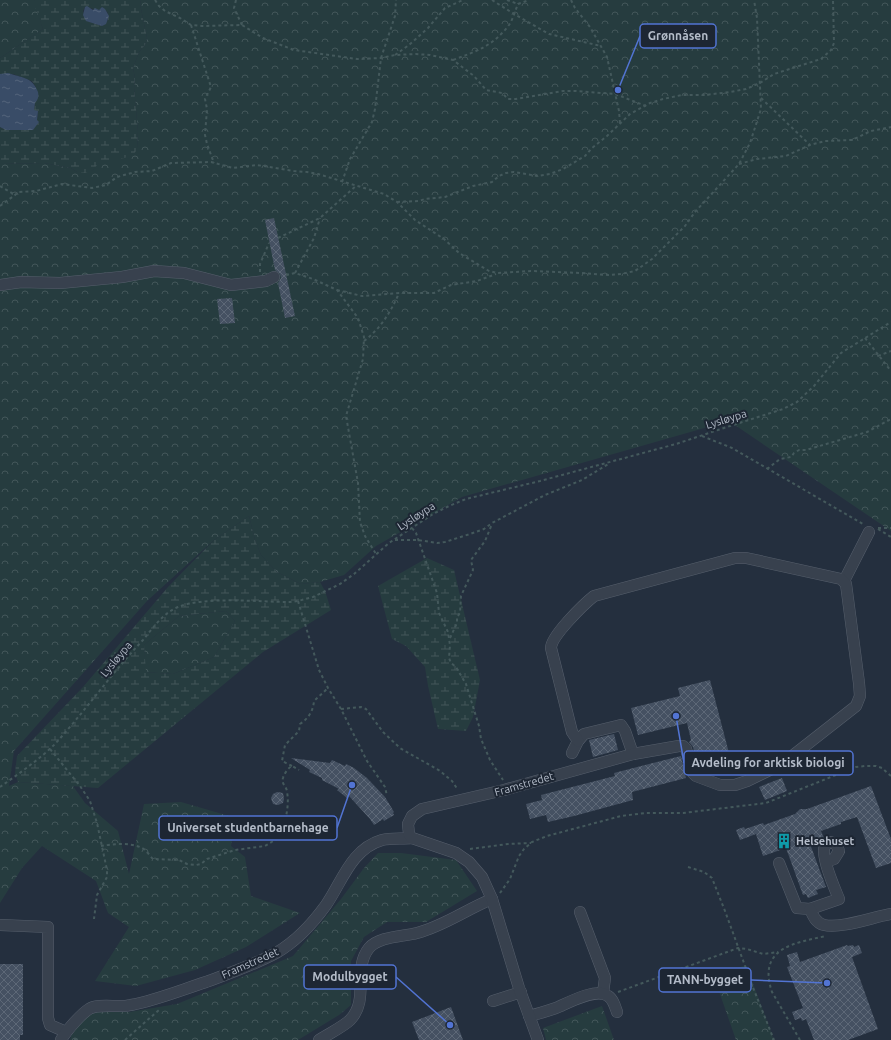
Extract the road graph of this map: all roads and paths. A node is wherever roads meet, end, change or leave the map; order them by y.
1 (155, 0) edge
2 (236, 0) edge
3 (396, 0) edge
4 (463, 0) edge
5 (492, 0) edge
6 (507, 0) edge
7 (529, 0) edge
8 (571, 0) edge
9 (754, 0) edge
10 (833, 0) edge
11 (518, 4) junction
12 (514, 14) junction
13 (190, 25) junction
14 (242, 25) junction
15 (601, 46) junction
16 (395, 55) junction
17 (381, 58) junction
18 (453, 60) junction
19 (760, 83) junction
20 (614, 94) junction
21 (760, 97) junction
22 (646, 106) junction
23 (620, 123) junction
24 (891, 127) edge
25 (810, 145) junction
26 (214, 163) junction
27 (739, 164) junction
28 (342, 182) junction
29 (0, 186) edge
30 (356, 186) junction
31 (15, 195) junction
32 (397, 202) junction
33 (0, 206) edge
34 (320, 218) junction
35 (278, 238) dead end
36 (269, 243) dead end
37 (295, 273) junction
38 (497, 273) junction
39 (286, 275) dead end
40 (274, 277) dead end
41 (260, 281) junction
42 (0, 285) edge
43 (337, 290) junction
44 (399, 293) junction
45 (891, 322) edge
46 (865, 338) junction
47 (364, 341) junction
48 (891, 351) edge
49 (878, 356) junction
50 (891, 372) edge
51 (891, 419) edge
52 (701, 436) junction
53 (612, 462) junction
54 (767, 469) junction
55 (492, 523) junction
56 (412, 528) junction
57 (891, 528) edge
58 (867, 529) joint
59 (891, 537) edge
60 (394, 540) junction
61 (418, 540) junction
62 (376, 554) junction
63 (844, 581) junction
64 (298, 601) junction
65 (449, 639) junction
66 (328, 688) junction
67 (341, 709) junction
68 (578, 741) junction
69 (50, 748) junction
70 (572, 753) dead end
71 (633, 754) junction
72 (292, 766) junction
73 (299, 770) dead end
74 (891, 776) edge
75 (0, 787) edge
76 (506, 790) junction
77 (387, 796) dead end
78 (463, 800) junction
79 (412, 838) junction
80 (532, 842) junction
81 (100, 846) junction
82 (449, 850) junction
83 (826, 862) dead end
84 (779, 863) dead end
85 (688, 867) dead end
86 (492, 899) junction
87 (810, 909) junction
88 (580, 912) dead end
89 (891, 914) edge
90 (94, 919) dead end
91 (0, 925) edge
92 (827, 936) dead end
93 (738, 948) junction
94 (778, 952) junction
95 (521, 992) junction
96 (606, 994) junction
97 (493, 1001) dead end
98 (161, 1008) dead end
99 (617, 1012) dead end
100 (529, 1016) junction
101 (63, 1036) edge
102 (125, 1040) edge
103 (320, 1040) edge
104 (538, 1040) edge
105 (774, 1040) edge
106 (800, 1040) edge

1 - 13 path
2 - 14 path
3 - 17 path
4 - 16 path
5 - 12 path
6 - 11 path
7 - 11 path
8 - 15 path
9 - 19 path
10 - 19 path
11 - 12 path
12 - 15 path
12 - 18 path
13 - 14 path
13 - 26 path
14 - 17 path
15 - 20 path
16 - 17 path
16 - 18 path
17 - 28 path
18 - 20 path
19 - 21 path
19 - 22 path
20 - 22 path
20 - 23 path
21 - 25 path
21 - 27 path
22 - 23 path
23 - 32 path
24 - 25 path
25 - 27 path
26 - 28 path
26 - 31 path
27 - 38 path
28 - 30 path
29 - 31 path
30 - 32 path
30 - 34 path
31 - 33 path
32 - 38 path
34 - 35 path
34 - 37 path
36 - 41 path
37 - 39 path
37 - 43 path
38 - 44 path
40 - 41 street
41 - 42 street
43 - 44 path
43 - 47 path
44 - 47 path
45 - 46 path, Lysløypa
46 - 49 path
46 - 52 path, Lysløypa
47 - 62 path
48 - 49 path
49 - 50 path
51 - 54 path
52 - 53 path, Lysløypa
52 - 54 path
53 - 55 path
53 - 56 path, Lysløypa
54 - 58 path
55 - 61 path
55 - 65 path
56 - 60 path, Lysløypa
56 - 61 path
57 - 59 path
58 - 63 street
60 - 61 path
60 - 62 path, Lysløypa
61 - 65 path
62 - 64 path, Lysløypa
63 - 68 street
63 - 71 street, Framstredet
64 - 66 path
64 - 69 path, Lysløypa
65 - 76 path
66 - 67 path
66 - 72 path
67 - 77 path
67 - 78 path
68 - 70 street
68 - 71 street
69 - 75 path, Lysløypa
69 - 81 path
71 - 76 street, Framstredet
72 - 73 path
72 - 81 path
74 - 80 path
76 - 78 street, Framstredet
78 - 79 street, Framstredet
79 - 82 street, Framstredet
79 - 101 street, Framstredet
80 - 82 path
80 - 86 path
81 - 90 path
82 - 86 street, Framstredet
83 - 87 street
84 - 87 street
85 - 93 path
86 - 95 street, Framstredet
86 - 103 street
87 - 89 street
88 - 96 street
91 - 101 street
92 - 94 path
93 - 94 path
93 - 96 path
93 - 105 path
94 - 106 path
95 - 97 street
95 - 100 street, Framstredet
96 - 99 street
96 - 100 street
98 - 102 path
100 - 104 street, Framstredet

